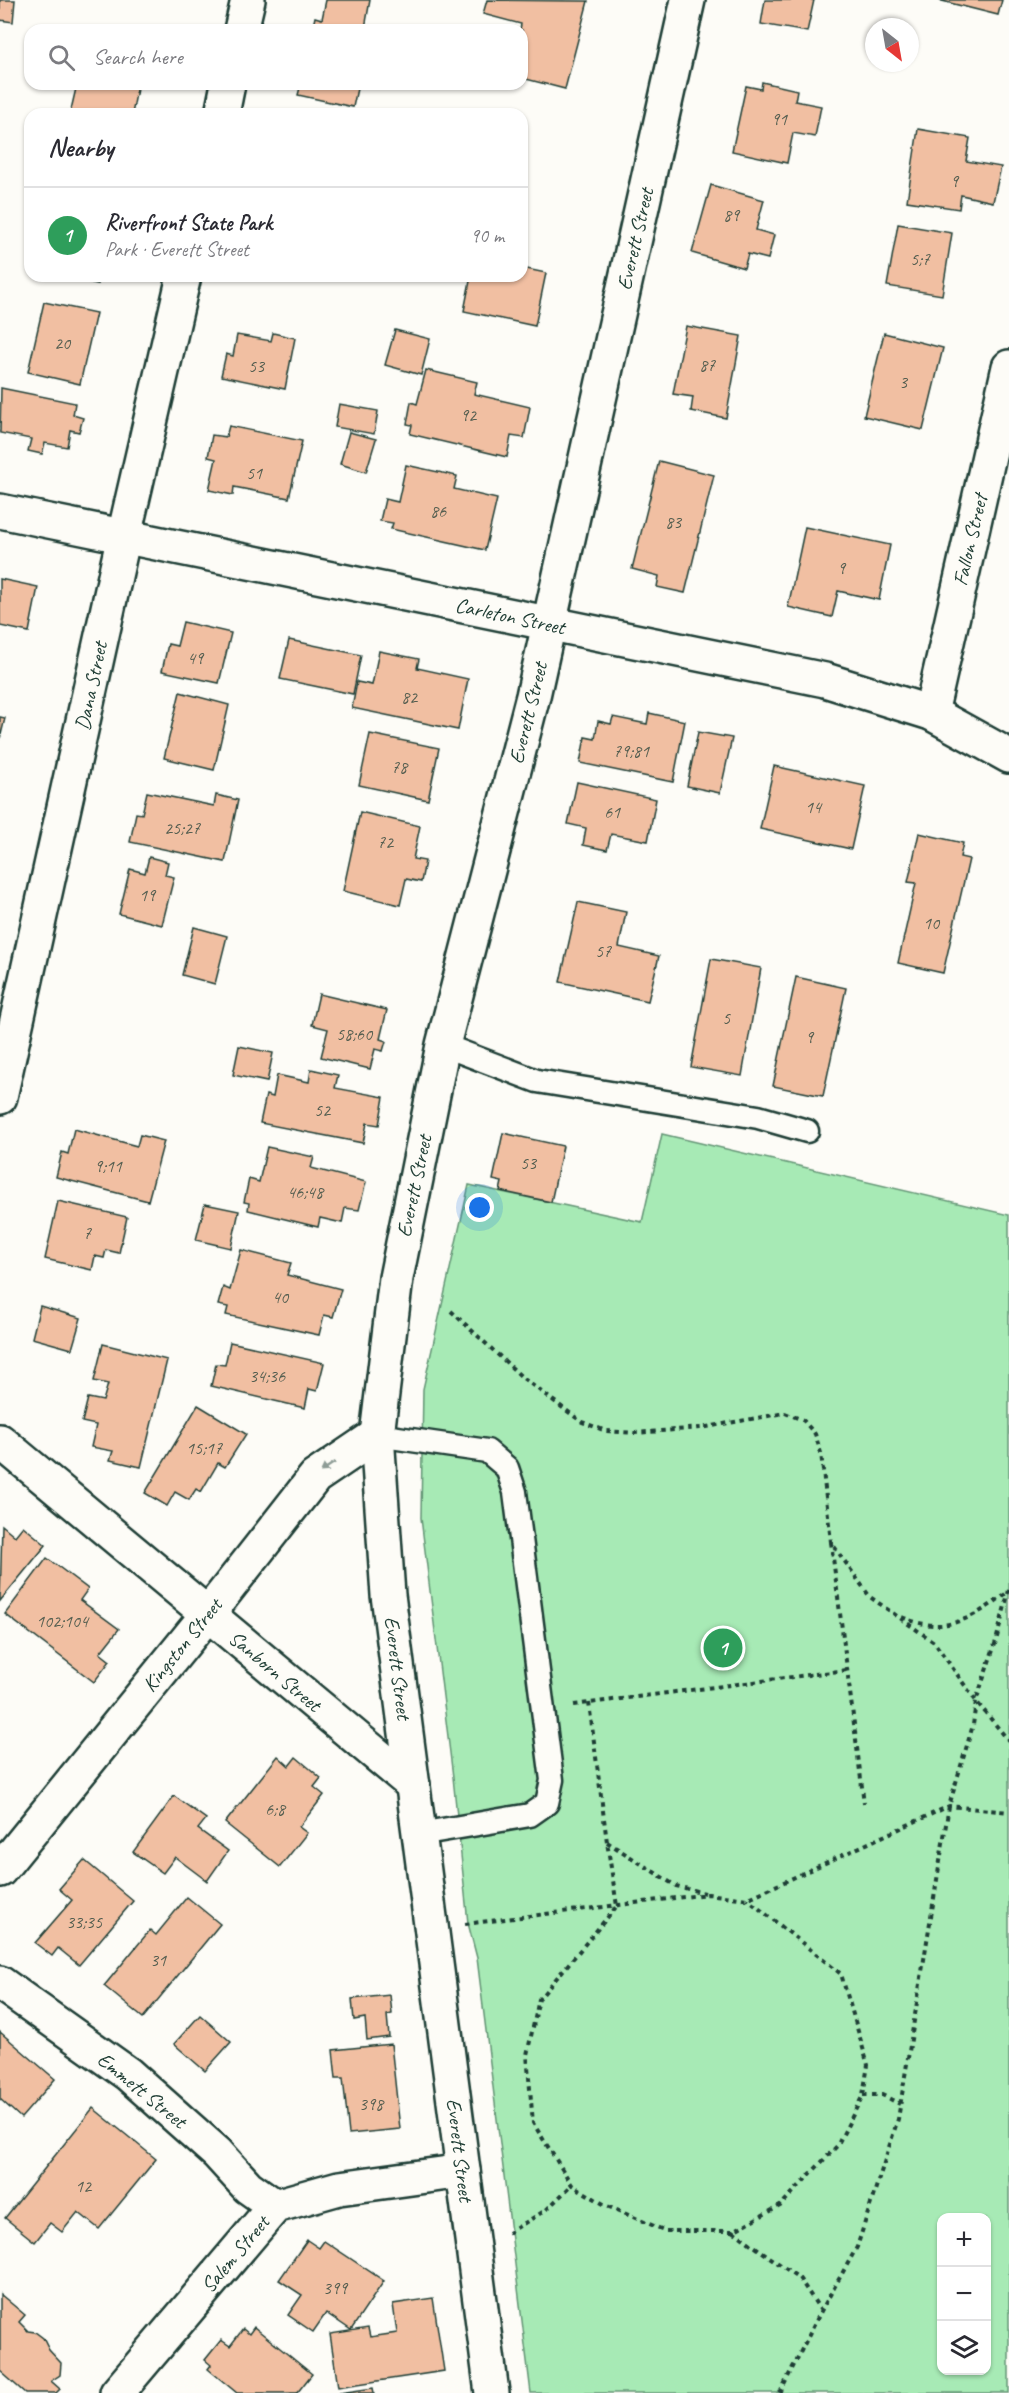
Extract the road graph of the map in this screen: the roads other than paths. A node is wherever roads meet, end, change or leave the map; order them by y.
1 (248, 0) edge
2 (688, 0) edge
3 (242, 24) edge
4 (227, 90) edge
5 (223, 108) edge
6 (183, 282) edge
7 (1009, 366) edge
8 (0, 511) edge
9 (123, 537) junction
10 (549, 624) junction
11 (931, 713) junction
12 (1009, 756) edge
13 (443, 1045) junction
14 (0, 1097) edge
15 (807, 1131) dead end
16 (377, 1435) junction
17 (0, 1441) edge
18 (207, 1615) junction
19 (413, 1785) junction
20 (419, 1834) junction
21 (0, 1870) edge
22 (0, 1983) edge
23 (463, 2171) junction
24 (276, 2206) junction
25 (117, 2393) edge
26 (492, 2393) edge

1 - 3 street
2 - 10 street, Everett Street
4 - 5 street
6 - 9 street, Dana Street
7 - 11 street, Fallon Street
8 - 9 street, Carleton Street
9 - 10 street, Carleton Street
9 - 14 street, Dana Street
10 - 11 street, Carleton Street
10 - 13 street, Everett Street
11 - 12 street, Carleton Street
13 - 15 lane
13 - 16 street, Everett Street
16 -> 18 street, Kingston Street
16 - 19 street, Everett Street
16 - 20 lane
17 - 18 street, Sanborn Street
18 - 19 street, Sanborn Street
18 - 21 street, Kingston Street
19 - 20 street, Everett Street
20 - 23 street, Everett Street
22 - 24 street, Emmett Street
23 - 24 street, Salem Street
23 - 26 street, Everett Street
24 - 25 street, Salem Street

